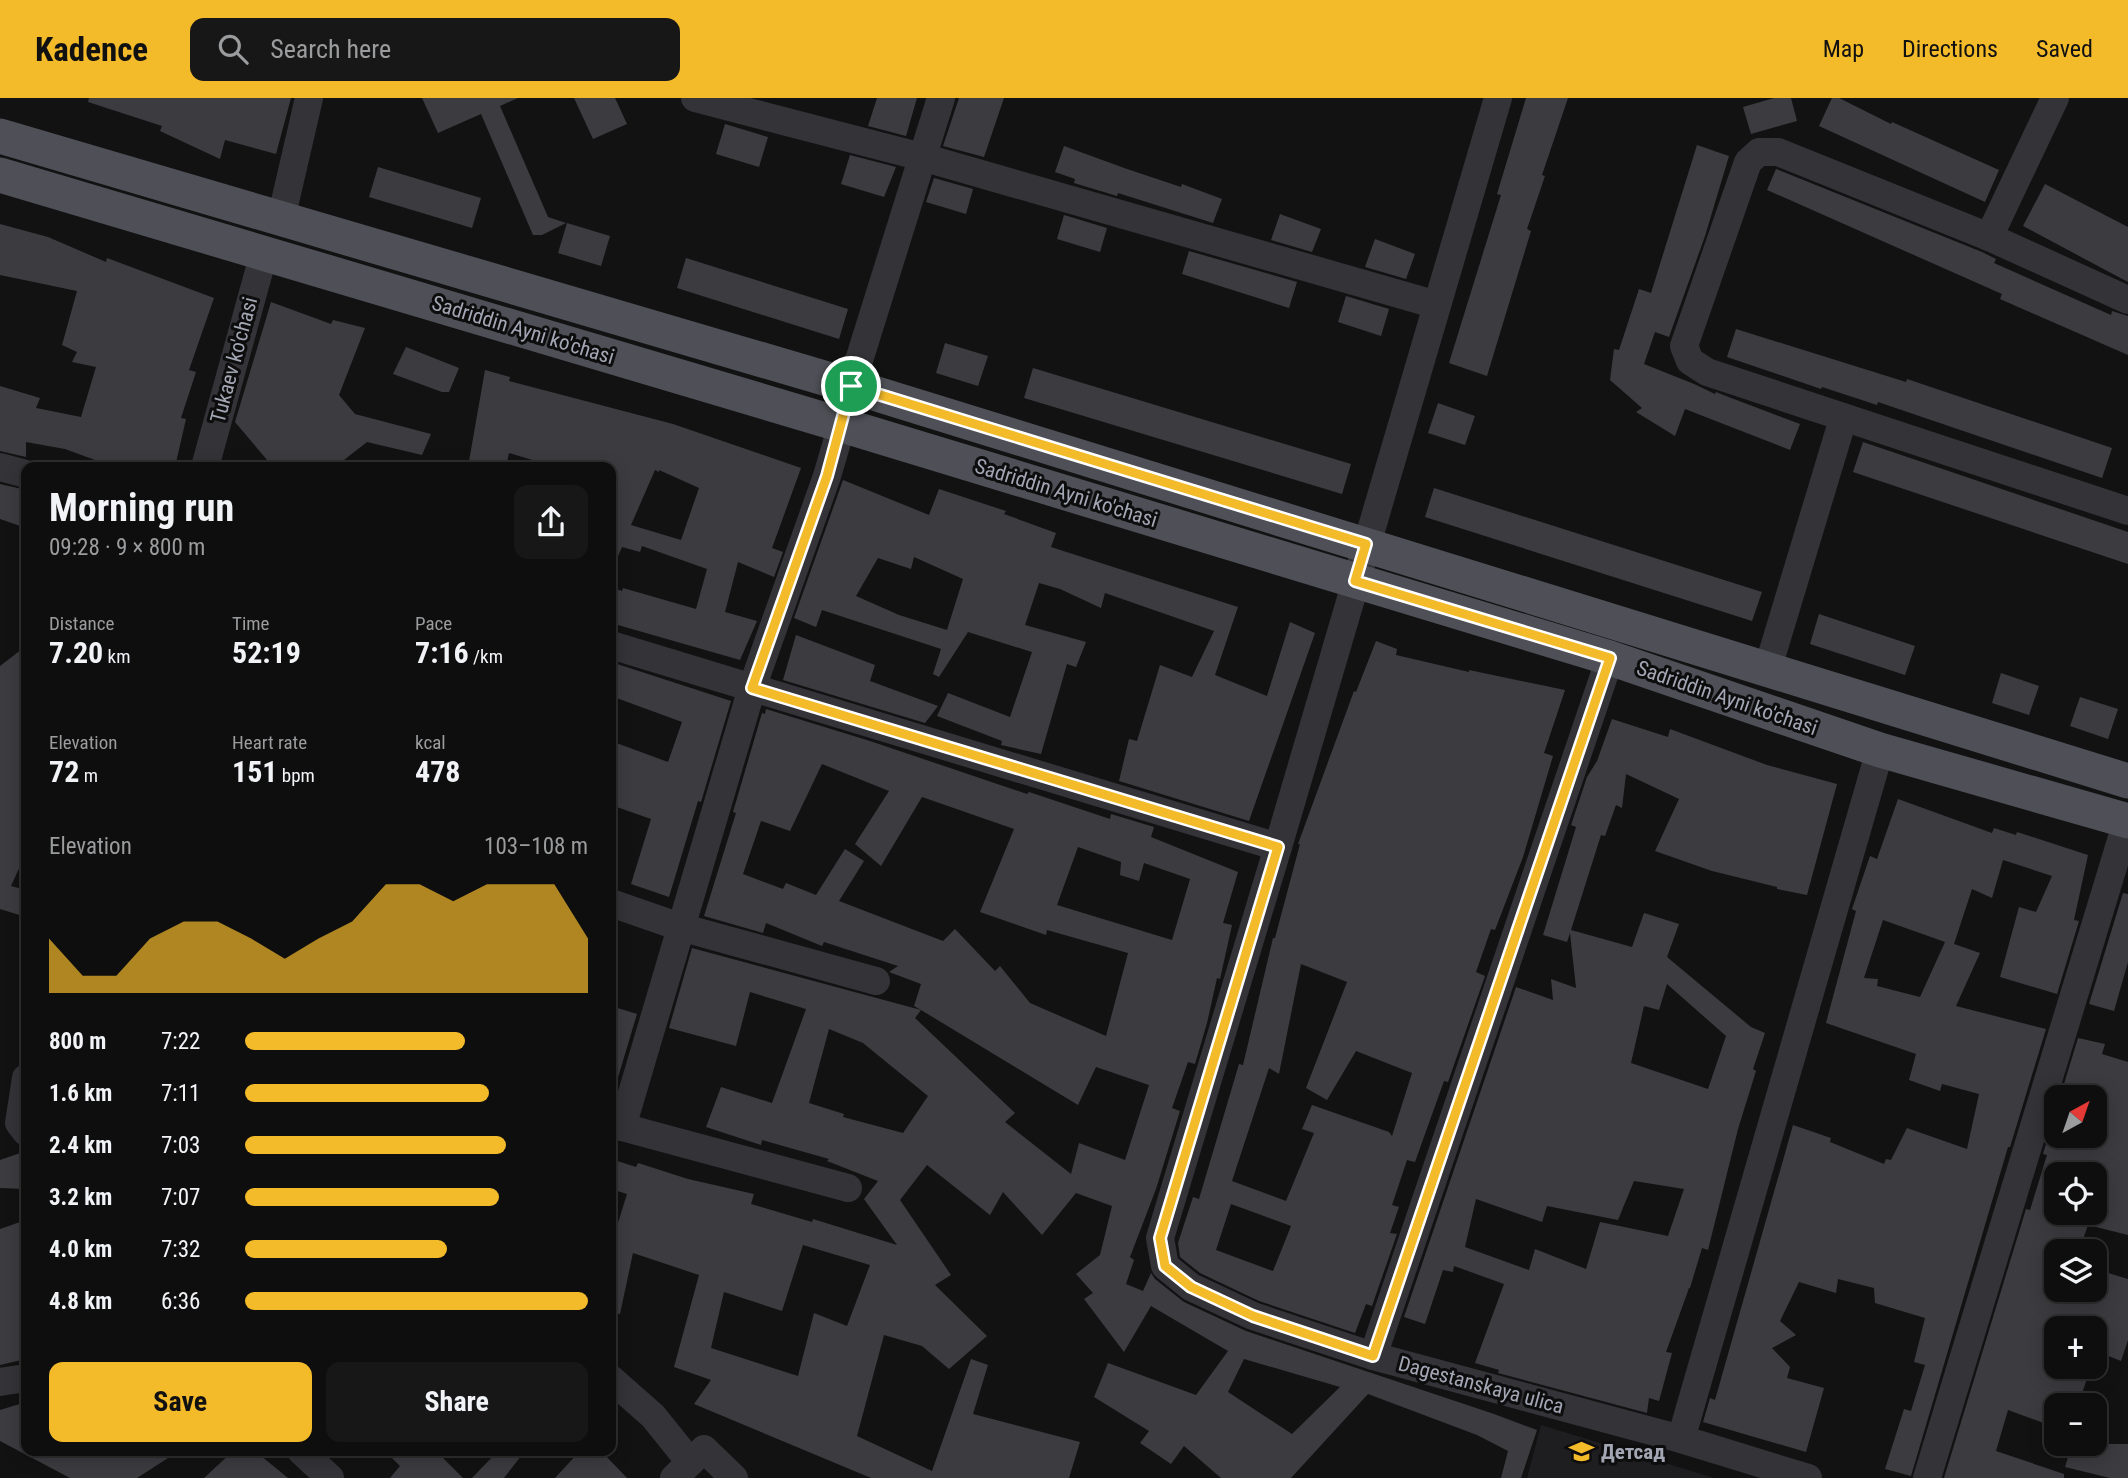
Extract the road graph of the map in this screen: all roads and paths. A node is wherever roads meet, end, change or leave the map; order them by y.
1 (309, 98) edge
2 (695, 98) edge
3 (941, 98) edge
4 (1498, 98) edge
5 (2055, 98) edge
6 (0, 135) edge
7 (922, 158) junction
8 (0, 175) edge
9 (281, 219) junction
10 (1989, 237) junction
11 (264, 253) junction
12 (2128, 300) edge
13 (1437, 305) junction
14 (851, 386) junction
15 (1843, 419) junction
16 (842, 425) junction
17 (206, 462) edge
18 (0, 467) edge
19 (21, 473) edge
20 (2128, 512) edge
21 (1366, 544) junction
22 (1355, 581) junction
23 (616, 647) edge
24 (1610, 658) junction
25 (1767, 671) junction
26 (752, 688) junction
27 (1880, 750) junction
28 (2128, 781) edge
29 (2128, 821) edge
30 (1278, 847) junction
31 (616, 905) edge
32 (680, 927) junction
33 (876, 981) dead end
34 (21, 1100) edge
35 (616, 1125) edge
36 (15, 1127) edge
37 (848, 1188) dead end
38 (1373, 1356) junction
39 (21, 1379) edge
40 (0, 1382) edge
41 (616, 1383) edge
42 (1681, 1438) junction
43 (306, 1456) edge
44 (682, 1470) edge
45 (330, 1478) edge
46 (734, 1478) edge
47 (1808, 1478) edge
48 (1927, 1478) edge

1 - 9 street
2 - 7 street
3 - 7 street
4 - 13 street
5 - 10 street
6 - 9 main road, Sadriddin Ayni ko'chasi
7 - 13 street
7 - 14 street
8 - 11 main road, Sadriddin Ayni ko'chasi
9 - 14 main road, Sadriddin Ayni ko'chasi
10 - 12 street
10 - 15 street
11 - 16 main road, Sadriddin Ayni ko'chasi
11 - 17 street, Tukaev ko'chasi
13 - 21 street
14 - 16 main road
14 - 21 main road, Sadriddin Ayni ko'chasi
15 - 20 street
15 - 25 street
16 - 22 main road, Sadriddin Ayni ko'chasi
16 - 26 street
18 - 19 street
21 - 22 street
21 - 25 main road, Sadriddin Ayni ko'chasi
22 - 24 main road, Sadriddin Ayni ko'chasi
22 - 30 street
23 - 26 street
24 - 27 main road, Sadriddin Ayni ko'chasi
24 - 38 street
25 - 28 main road, Sadriddin Ayni ko'chasi
26 - 30 street
26 - 32 street
27 - 29 main road, Sadriddin Ayni ko'chasi
27 - 42 street
29 - 48 street
30 - 38 street, Dagestanskaya ulica
31 - 32 street
32 - 33 street
32 - 35 street
34 - 36 street
35 - 37 street
38 - 42 street, Dagestanskaya ulica
39 - 40 street
41 - 44 street
42 - 47 street, Dagestanskaya ulica
43 - 45 street
44 - 46 street

